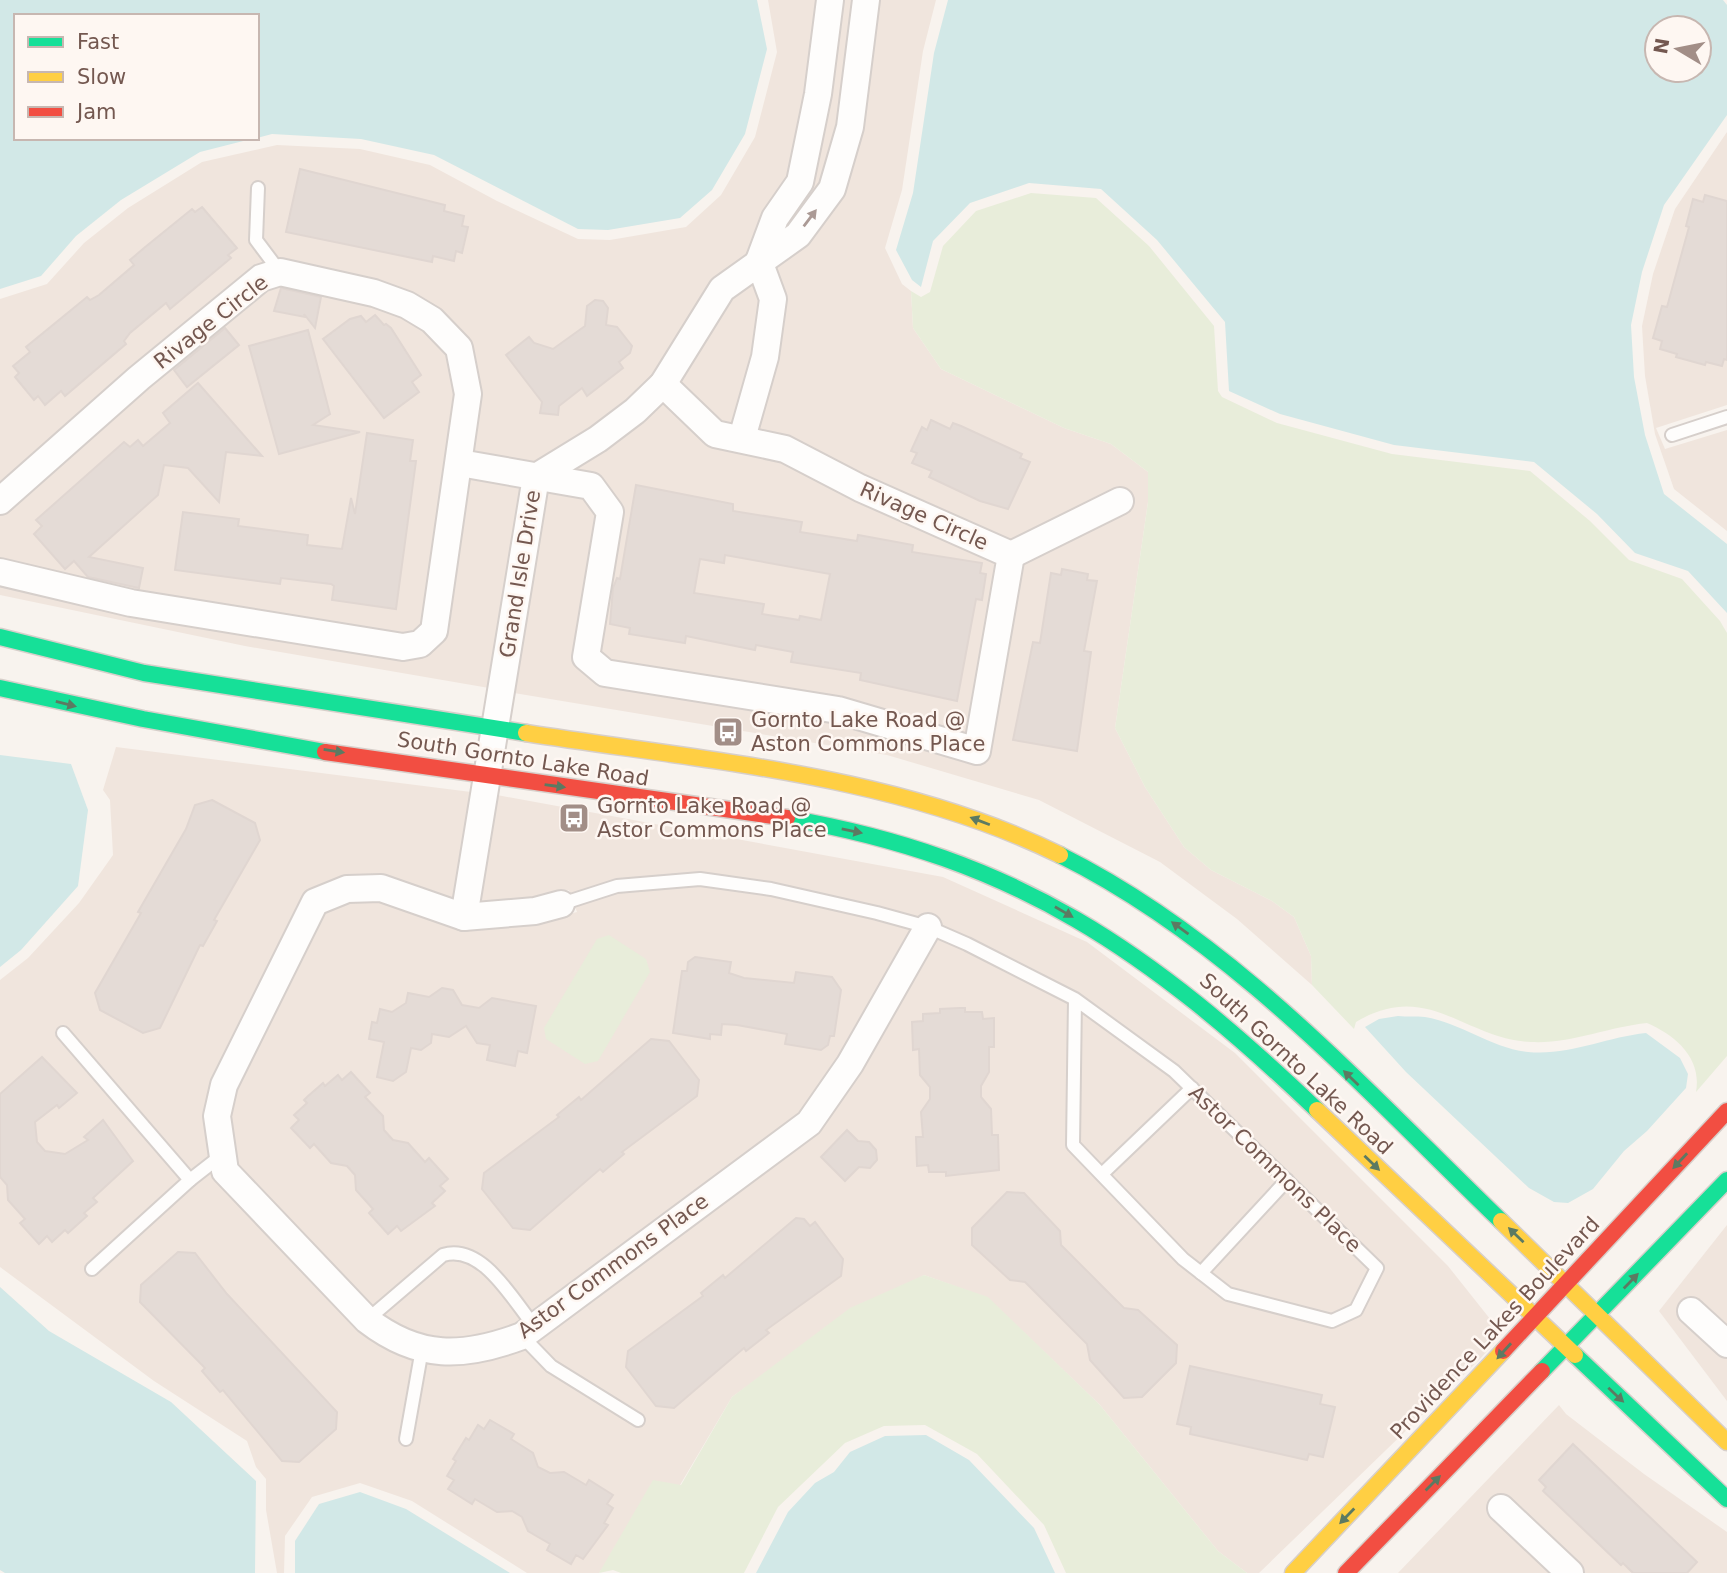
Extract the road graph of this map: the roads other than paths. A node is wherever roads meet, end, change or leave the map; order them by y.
1 (830, 0) edge
2 (866, 0) edge
3 (819, 87) junction
4 (854, 92) junction
5 (258, 188) dead end
6 (758, 261) junction
7 (280, 272) junction
8 (663, 384) junction
9 (1727, 417) edge
10 (1672, 435) dead end
11 (742, 438) junction
12 (460, 463) junction
13 (536, 477) junction
14 (1120, 500) dead end
15 (0, 501) edge
16 (1012, 555) junction
17 (0, 572) edge
18 (0, 637) edge
19 (0, 688) edge
20 (495, 728) junction
21 (487, 776) junction
22 (561, 904) joint
23 (464, 917) junction
24 (928, 927) junction
25 (1075, 999) junction
26 (63, 1033) dead end
27 (1192, 1088) junction
28 (1727, 1111) edge
29 (223, 1155) junction
30 (1102, 1174) junction
31 (190, 1180) junction
32 (1287, 1180) junction
33 (1727, 1180) edge
34 (92, 1269) dead end
35 (1201, 1273) junction
36 (1565, 1282) junction
37 (1691, 1311) dead end
38 (1599, 1315) junction
39 (1534, 1317) junction
40 (367, 1320) junction
41 (529, 1331) junction
42 (1727, 1344) edge
43 (1566, 1348) junction
44 (422, 1349) junction
45 (638, 1419) dead end
46 (407, 1438) dead end
47 (1727, 1442) edge
48 (1727, 1499) edge
49 (1501, 1508) dead end
50 (1293, 1573) edge
51 (1346, 1573) edge
52 (1569, 1573) edge

1 - 3 street
2 - 4 street, Grand Isle Drive
3 - 4 street
3 - 6 street
6 -> 4 street, Grand Isle Drive
5 - 7 lane
6 - 8 street, Grand Isle Drive
6 - 11 street
7 - 12 street, Rivage Circle
7 - 15 street, Rivage Circle
8 - 11 street, Rivage Circle
8 - 13 street, Grand Isle Drive
9 - 10 lane
11 - 16 street, Rivage Circle
12 - 13 street, Rivage Circle
12 - 17 street, Rivage Circle
13 - 16 street, Rivage Circle
13 - 20 street, Grand Isle Drive
14 - 16 street
18 - 20 street, South Gornto Lake Road
19 -> 21 street, South Gornto Lake Road
20 - 21 street, Grand Isle Drive
36 -> 20 street, South Gornto Lake Road
21 - 23 street
21 -> 39 street, South Gornto Lake Road
22 - 23 street, Astor Commons Place
22 - 24 lane, Astor Commons Place
23 - 29 street, Astor Commons Place
24 - 25 lane, Astor Commons Place
24 - 41 street, Astor Commons Place
25 - 27 lane, Astor Commons Place
25 - 30 lane, Astor Commons Place
26 - 31 lane
27 - 30 lane
27 - 32 lane, Astor Commons Place
28 -> 36 street, Providence Lakes Boulevard
29 - 31 lane
29 - 40 street, Astor Commons Place
30 - 35 lane, Astor Commons Place
31 - 34 lane
32 - 35 lane
32 - 35 lane, Astor Commons Place
38 -> 33 street
36 - 38 street, South Gornto Lake Road
36 - 39 street, Providence Lakes Boulevard
37 - 42 street
38 - 43 street
38 - 47 street, South Gornto Lake Road
39 - 43 street, South Gornto Lake Road
39 -> 50 street, Providence Lakes Boulevard
40 - 41 lane
40 - 44 street, Astor Commons Place
41 - 44 street, Astor Commons Place
41 - 45 lane
43 -> 48 street, South Gornto Lake Road
51 -> 43 street
44 - 46 lane
49 - 52 street

